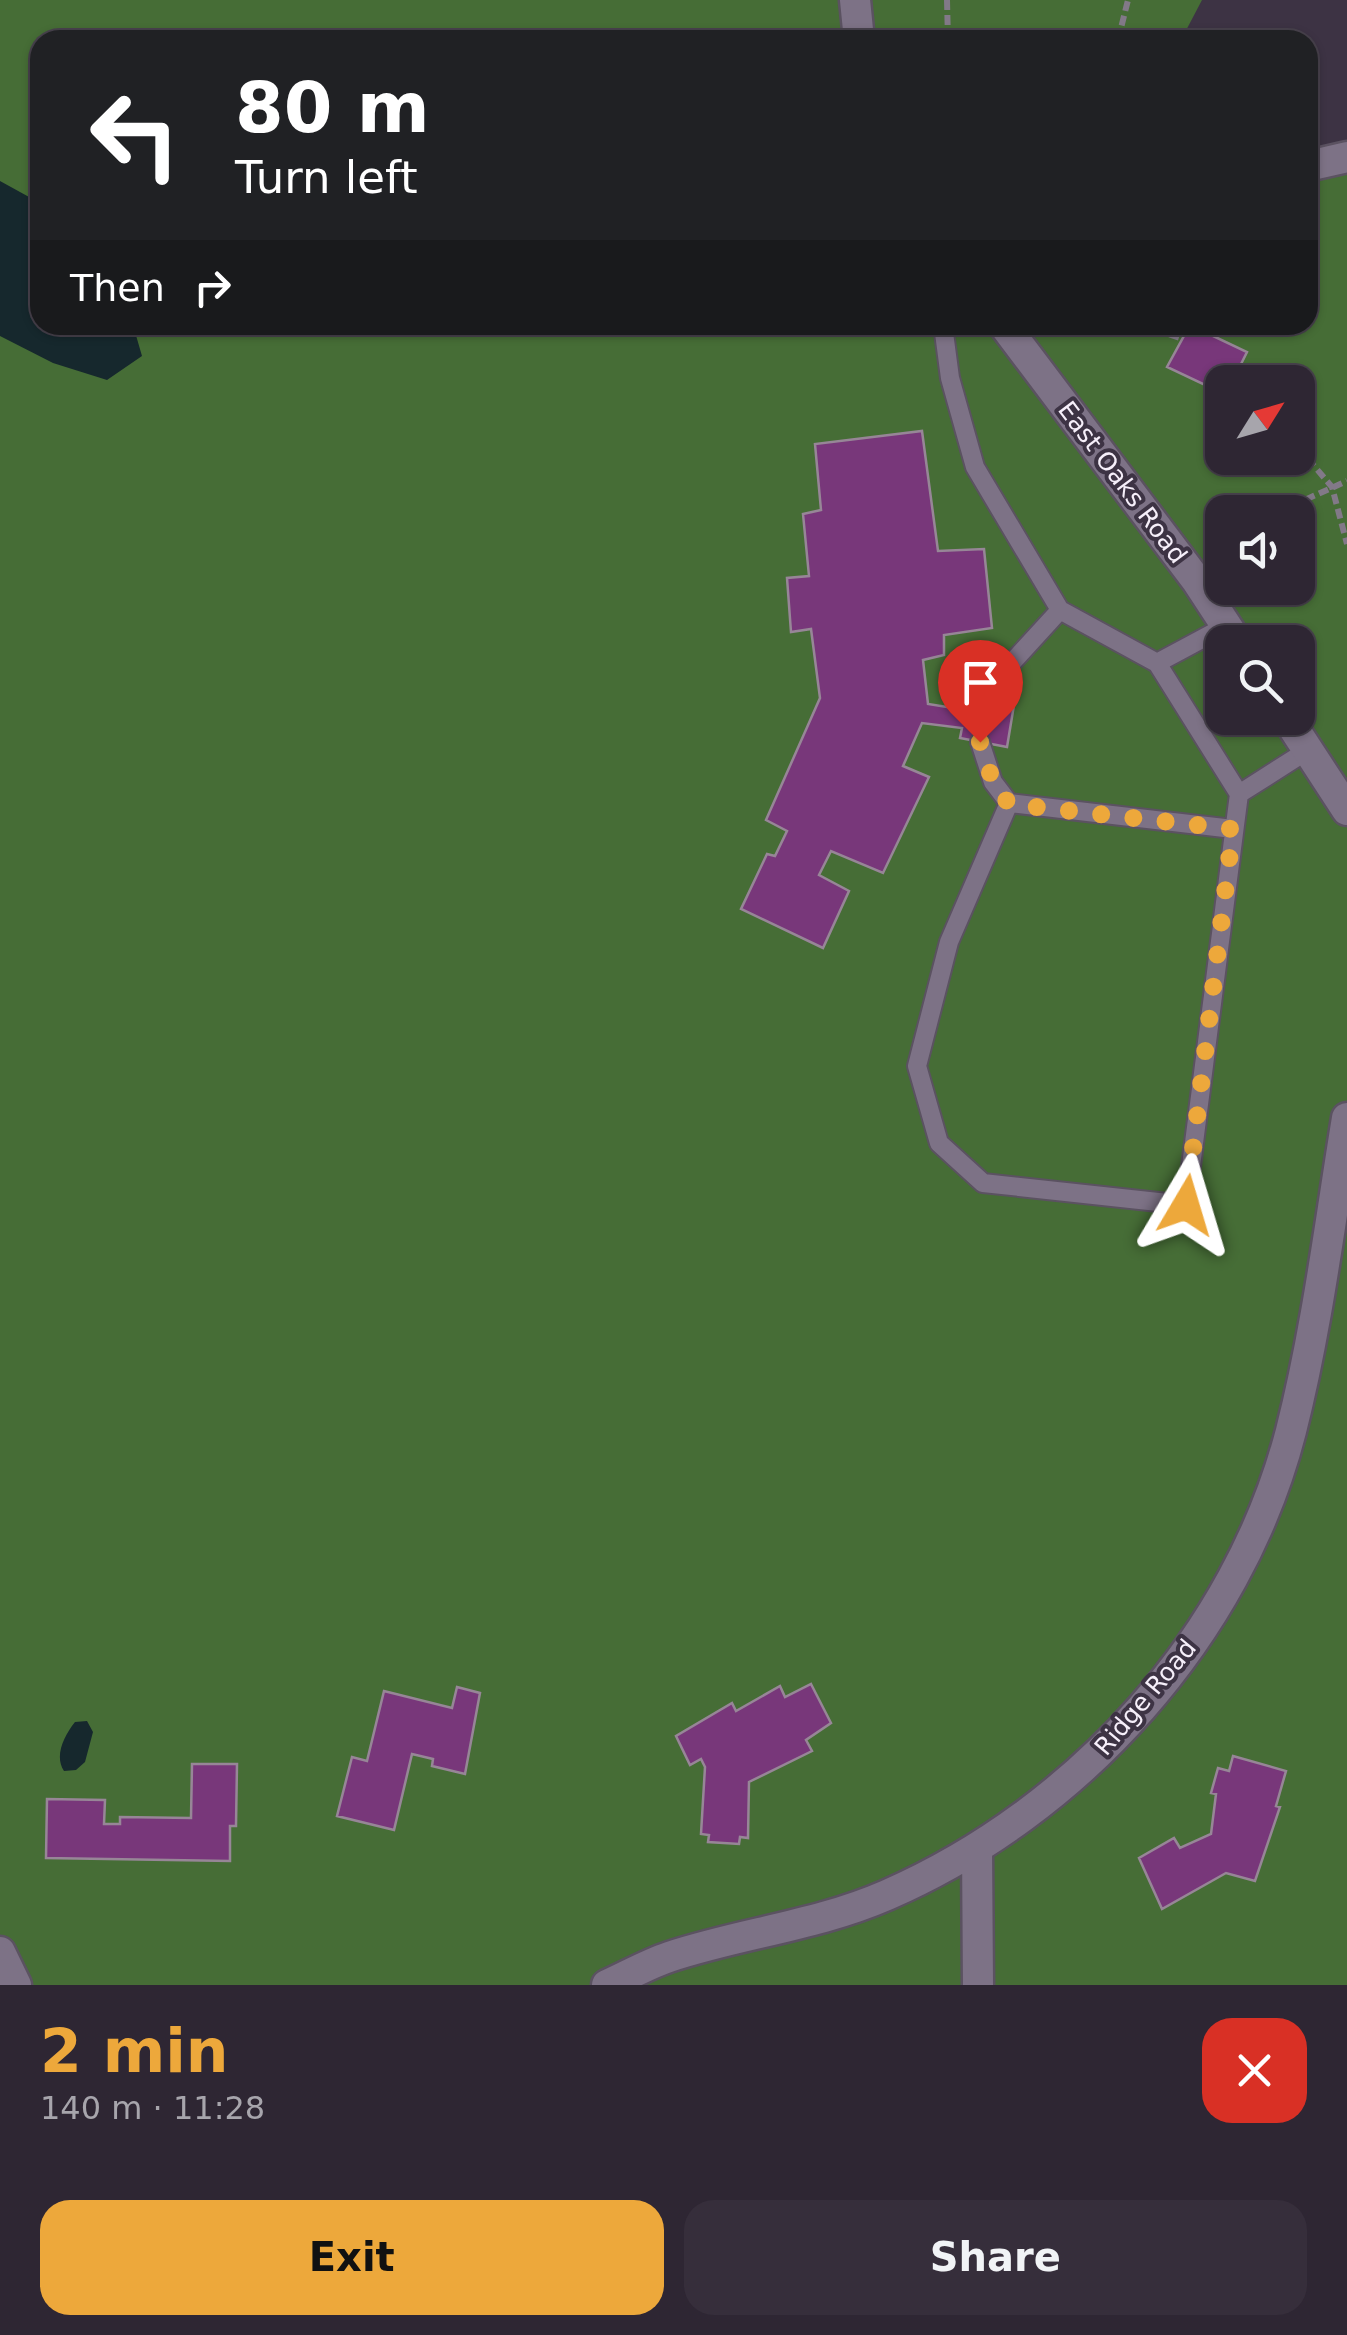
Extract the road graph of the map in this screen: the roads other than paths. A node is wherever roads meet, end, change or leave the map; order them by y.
1 (855, 0) edge
2 (858, 30) edge
3 (1347, 157) edge
4 (1318, 164) edge
5 (945, 335) edge
6 (1011, 335) edge
7 (1060, 610) junction
8 (1225, 625) edge
9 (1205, 644) edge
10 (1157, 662) junction
11 (990, 702) dead end
12 (1298, 735) edge
13 (980, 742) dead end
14 (1308, 750) junction
15 (1238, 794) junction
16 (1009, 804) junction
17 (1347, 810) edge
18 (1233, 829) junction
19 (1347, 1118) edge
20 (977, 1848) junction
21 (0, 1952) edge
22 (16, 1985) edge
23 (606, 1985) edge
24 (978, 1985) edge

1 - 2 street
3 - 4 street
5 - 7 lane
6 - 8 street, East Oaks Road
7 - 10 lane
7 - 11 lane
9 - 10 lane
10 - 15 lane
12 - 14 street
13 - 16 lane
14 - 15 lane
14 - 17 street
15 - 18 lane
16 - 18 lane
16 - 18 lane
19 - 20 street, Ridge Road
20 - 23 street, Ridge Road
20 - 24 street
21 - 22 street

